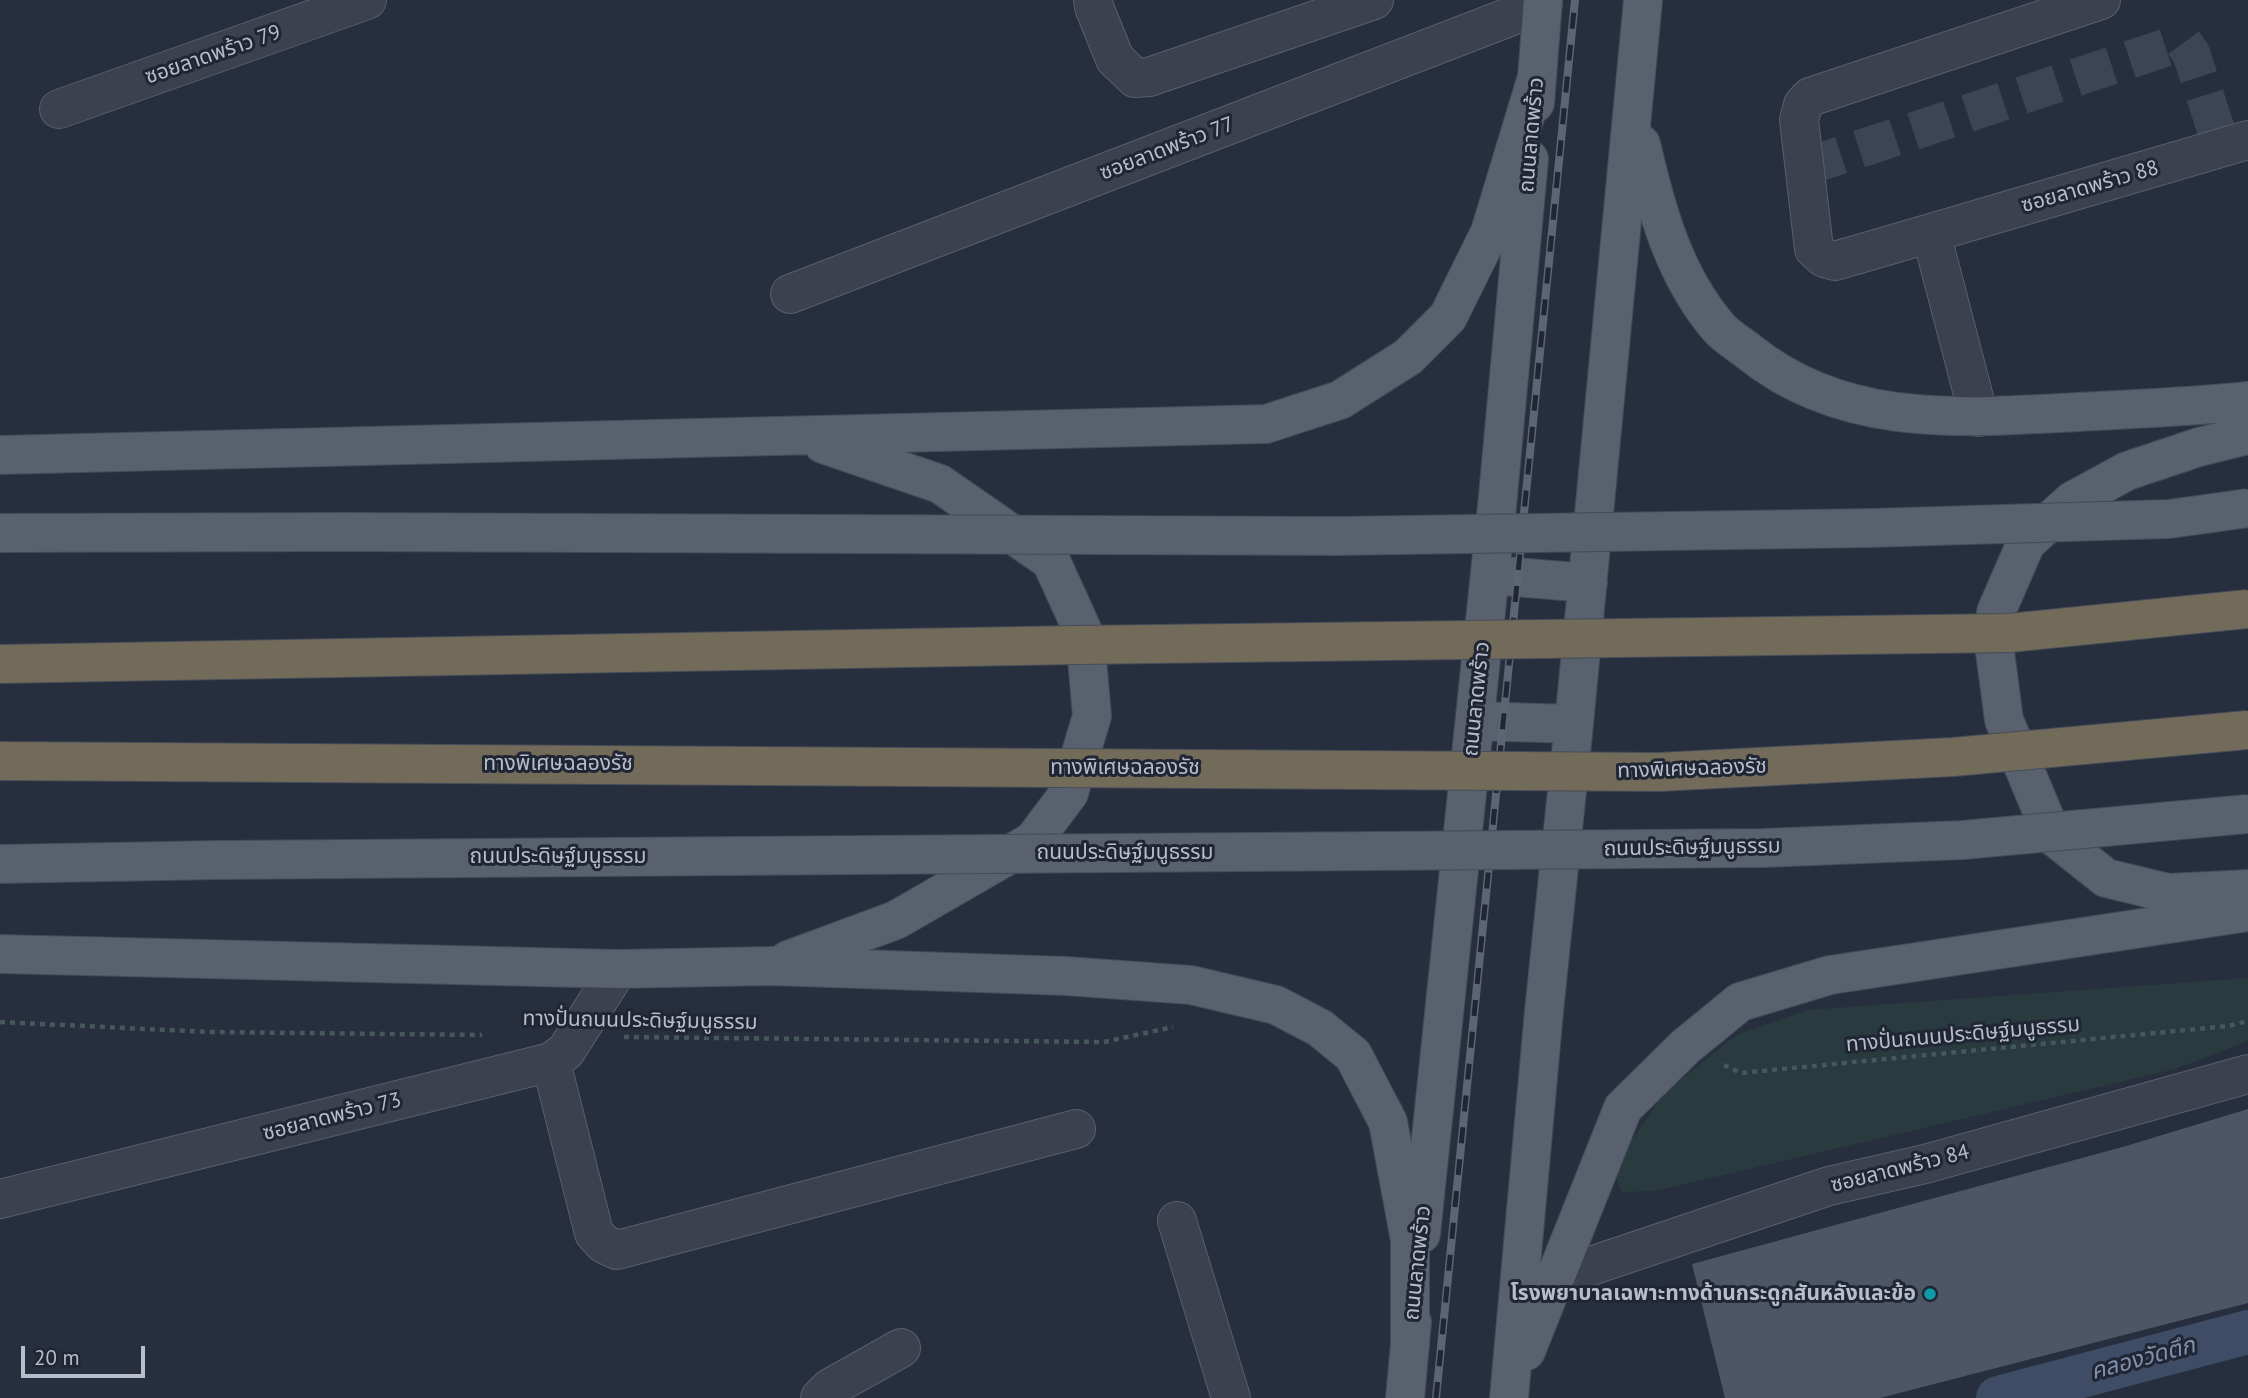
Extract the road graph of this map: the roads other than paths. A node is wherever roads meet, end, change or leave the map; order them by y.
1 (368, 0) edge
2 (1093, 0) edge
3 (1374, 0) edge
4 (1643, 0) edge
5 (2101, 0) edge
6 (1543, 2) edge
7 (1324, 8) edge
8 (1537, 77) junction
9 (58, 109) dead end
10 (1633, 111) junction
11 (2248, 140) edge
12 (1931, 233) junction
13 (790, 294) dead end
14 (2248, 401) edge
15 (1979, 417) junction
16 (797, 435) junction
17 (2248, 435) edge
18 (0, 454) edge
19 (2248, 508) edge
20 (0, 533) edge
21 (1490, 575) junction
22 (1588, 583) junction
23 (2248, 609) edge
24 (0, 664) edge
25 (1475, 721) junction
26 (1574, 724) junction
27 (2248, 730) edge
28 (0, 761) edge
29 (2248, 814) edge
30 (0, 864) edge
31 (2248, 889) edge
32 (2248, 912) edge
33 (0, 954) edge
34 (771, 966) junction
35 (618, 969) junction
36 (563, 1049) junction
37 (2248, 1074) edge
38 (1076, 1129) dead end
39 (0, 1199) edge
40 (1177, 1221) dead end
41 (1555, 1278) junction
42 (1410, 1346) junction
43 (901, 1348) dead end
44 (1510, 1393) edge
45 (820, 1398) edge
46 (1231, 1398) edge
47 (1405, 1398) edge

1 - 9 street, ซอยลาดพร้าว 79
2 - 7 street
3 - 7 street
4 - 10 main road
5 - 12 street, ซอยลาดพร้าว 88
6 - 8 main road, ถนนลาดพร้าว
6 - 13 street, ซอยลาดพร้าว 77
8 - 16 main road
8 - 21 main road, ถนนลาดพร้าว
10 - 15 main road
10 - 22 main road
11 - 12 street, ซอยลาดพร้าว 88
12 - 15 street
14 - 15 main road
16 - 18 main road
16 - 34 main road
17 - 31 main road
19 - 20 main road, bridge
21 - 22 main road
21 - 25 main road, ถนนลาดพร้าว
22 - 26 main road
23 - 24 highway, bridge
25 - 26 main road
25 - 42 main road, ถนนลาดพร้าว
26 - 44 main road
27 - 28 highway, ทางพิเศษฉลองรัช, bridge
29 - 30 main road, ถนนประดิษฐ์มนูธรรม, bridge
32 - 41 main road
33 - 35 main road
34 - 35 main road
34 - 42 main road
35 - 36 street
36 - 38 street
36 - 39 street, ซอยลาดพร้าว 73
37 - 41 street, ซอยลาดพร้าว 84
40 - 46 street
41 - 44 main road
42 - 47 main road, ถนนลาดพร้าว
43 - 45 street

